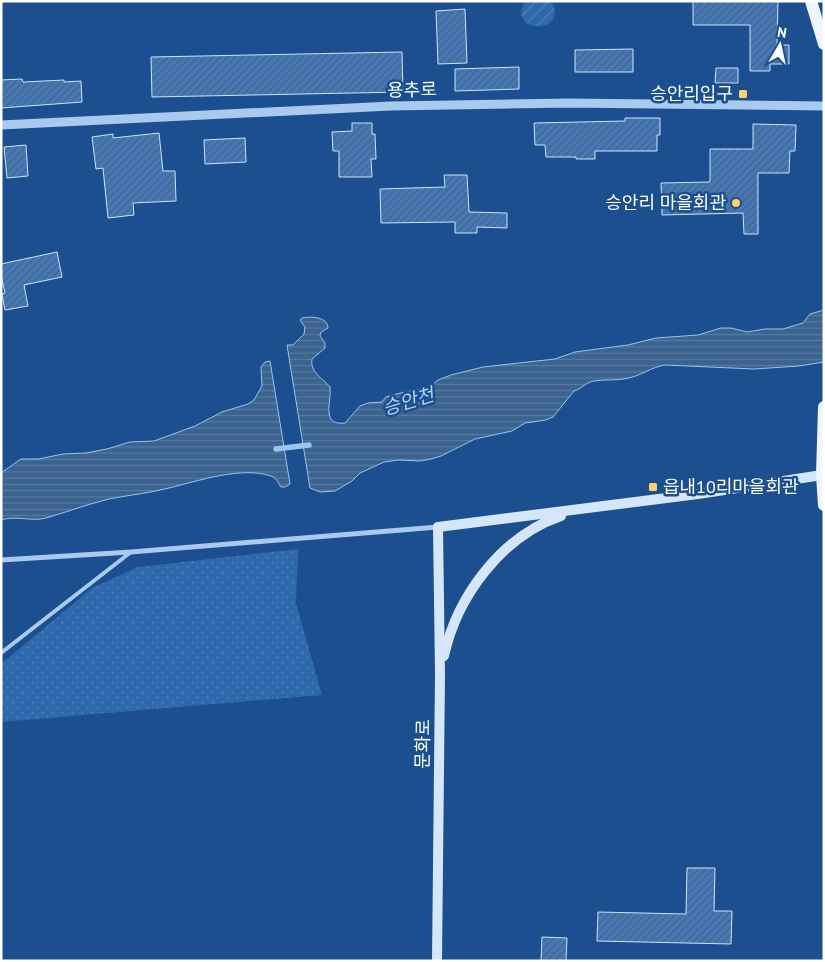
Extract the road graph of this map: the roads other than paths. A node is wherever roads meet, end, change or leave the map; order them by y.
1 (811, 1) edge
2 (824, 44) edge
3 (824, 106) edge
4 (1, 125) edge
5 (824, 407) edge
6 (823, 475) edge
7 (824, 505) edge
8 (581, 509) junction
9 (438, 527) junction
10 (131, 552) junction
11 (1, 560) edge
12 (1, 653) edge
13 (440, 674) junction
14 (437, 961) edge

1 - 2 main road
3 - 4 street, 용추로
5 - 6 main road
6 - 7 main road
6 - 8 main road
8 - 9 main road
8 - 13 main road
9 - 10 street
9 - 13 main road, 문화로
10 - 11 street
10 - 12 lane
13 - 14 main road, 문화로

